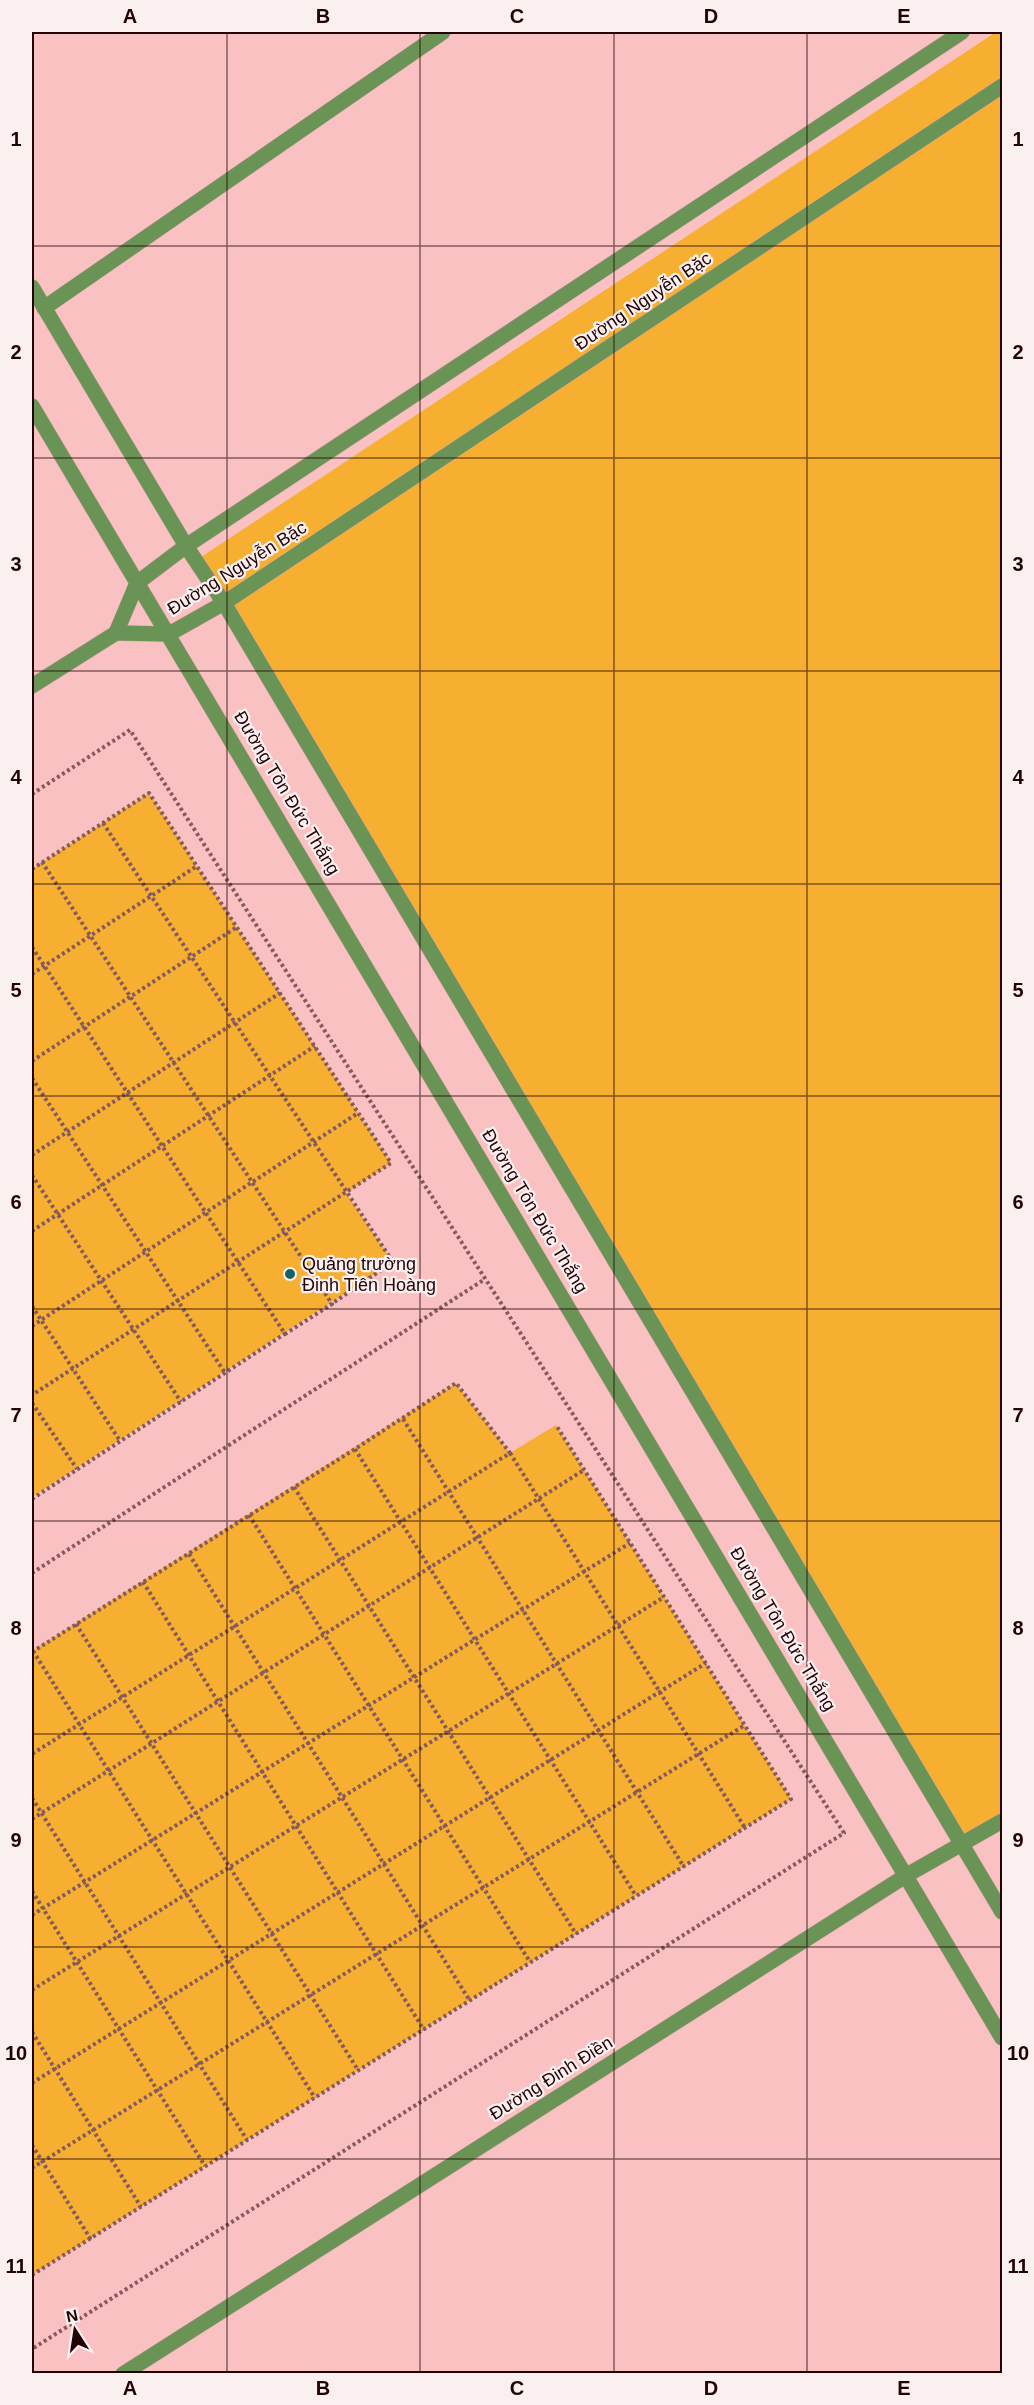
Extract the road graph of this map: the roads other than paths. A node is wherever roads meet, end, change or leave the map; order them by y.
1 (443, 32) edge
2 (962, 32) edge
3 (1002, 86) edge
4 (32, 287) edge
5 (44, 308) junction
6 (32, 406) edge
7 (186, 546) junction
8 (137, 583) junction
9 (224, 603) junction
10 (116, 633) junction
11 (170, 634) junction
12 (32, 686) edge
13 (1002, 1821) edge
14 (963, 1845) junction
15 (907, 1875) junction
16 (1002, 1912) edge
17 (1002, 2038) edge
18 (123, 2373) edge

1 - 5 street
2 - 7 street
3 - 9 street, Đường Nguyễn Bặc
4 - 5 street
5 - 7 street
6 - 8 street, Đường Tôn Đức Thắng
7 - 8 street
7 - 9 street
8 - 10 street
8 - 11 street, Đường Tôn Đức Thắng
9 - 11 street, Đường Nguyễn Bặc
9 - 14 street
10 - 11 street, Đường Nguyễn Bặc
10 - 12 street
11 - 15 street, Đường Tôn Đức Thắng
13 - 14 street, Đường Đinh Điền
14 - 15 street, Đường Đinh Điền
14 - 16 street
15 - 17 street, Đường Tôn Đức Thắng
15 - 18 street, Đường Đinh Điền

